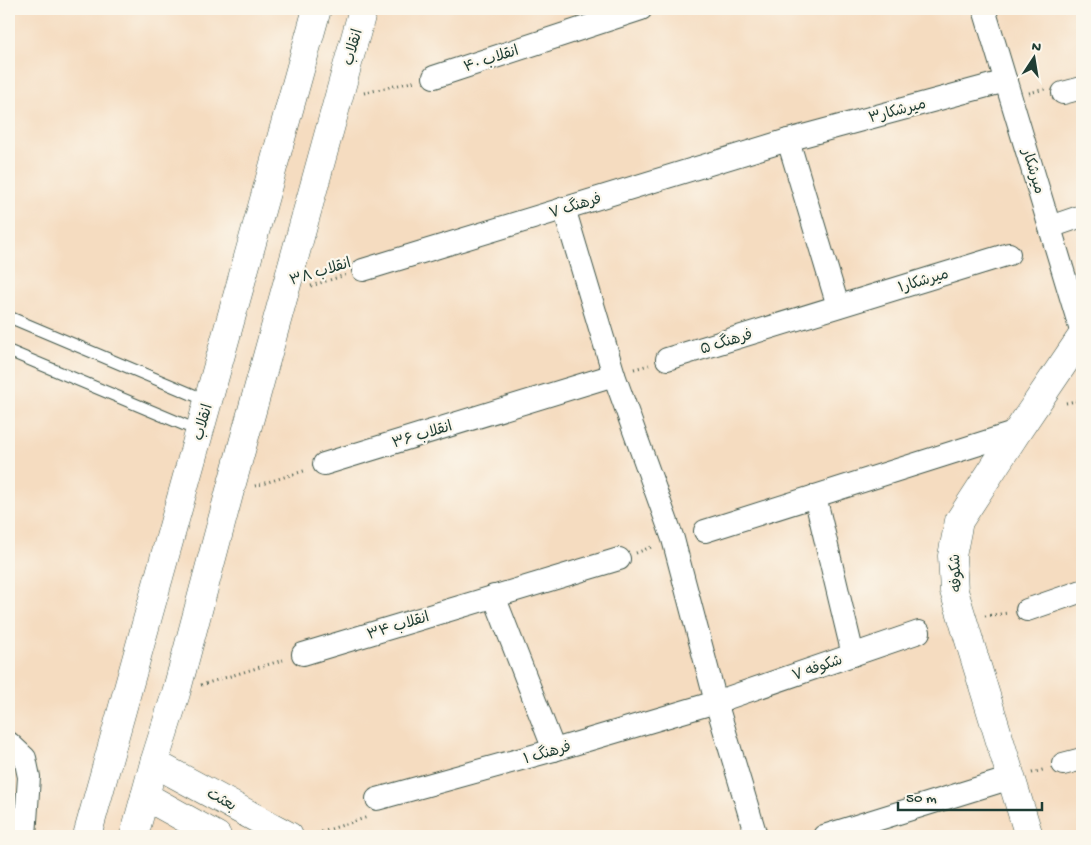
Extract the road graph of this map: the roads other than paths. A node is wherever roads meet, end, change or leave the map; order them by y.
1 (317, 9) edge
2 (641, 9) edge
3 (984, 9) edge
4 (361, 15) edge
5 (434, 76) road end
6 (1009, 90) junction
7 (788, 140) junction
8 (564, 208) junction
9 (1082, 216) edge
10 (1050, 227) junction
11 (1009, 254) dead end
12 (363, 270) road end
13 (838, 306) junction
14 (9, 317) edge
15 (1082, 335) edge
16 (9, 351) edge
17 (667, 359) road end
18 (614, 375) junction
19 (208, 401) junction
20 (199, 431) junction
21 (1017, 432) junction
22 (324, 464) road end
23 (815, 496) junction
24 (705, 531) dead end
25 (619, 559) dead end
26 (1082, 592) edge
27 (494, 596) junction
28 (1027, 610) road end
29 (919, 632) dead end
30 (303, 654) road end
31 (853, 655) junction
32 (716, 702) junction
33 (9, 743) edge
34 (554, 750) junction
35 (154, 763) junction
36 (1011, 778) junction
37 (145, 796) junction
38 (377, 799) road end
39 (875, 829) edge
40 (25, 836) edge
41 (86, 836) edge
42 (134, 836) edge
43 (217, 836) edge
44 (289, 836) edge
45 (756, 836) edge
46 (824, 836) edge
47 (1029, 836) edge

1 - 4 main road
1 - 19 main road, انقلاب
2 - 5 street, انقلاب ۴۰
3 - 6 street, میرشکار
4 - 35 main road, انقلاب
6 - 7 street, میرشکار۳
6 - 10 street, میرشکار
7 - 8 street, فرهنگ ۷
7 - 13 street
8 - 12 street, فرهنگ ۷
8 - 18 street
9 - 10 street
10 - 15 street, میرشکار
11 - 13 street, میرشکار۱
13 - 17 street, فرهنگ ۵
14 - 19 lane
15 - 21 main road, شکوفه
16 - 20 lane
18 - 22 street, انقلاب ۳۶
18 - 32 street
19 - 20 main road, انقلاب
20 - 41 main road, انقلاب
21 - 23 street
21 - 36 main road, شکوفه
23 - 24 street
23 - 31 street
25 - 27 street, انقلاب ۳۴
26 - 28 street
27 - 30 street, انقلاب ۳۴
27 - 34 street
29 - 31 street, شکوفه ۷
31 - 32 street, شکوفه ۷
32 - 34 street, فرهنگ ۱
32 - 45 street
33 - 40 street
34 - 38 street, فرهنگ ۱
35 - 37 main road, انقلاب
35 - 44 main road, بعثت
36 - 39 street
36 - 47 main road, شکوفه
37 - 42 main road, انقلاب
37 - 43 main road
39 - 46 street

